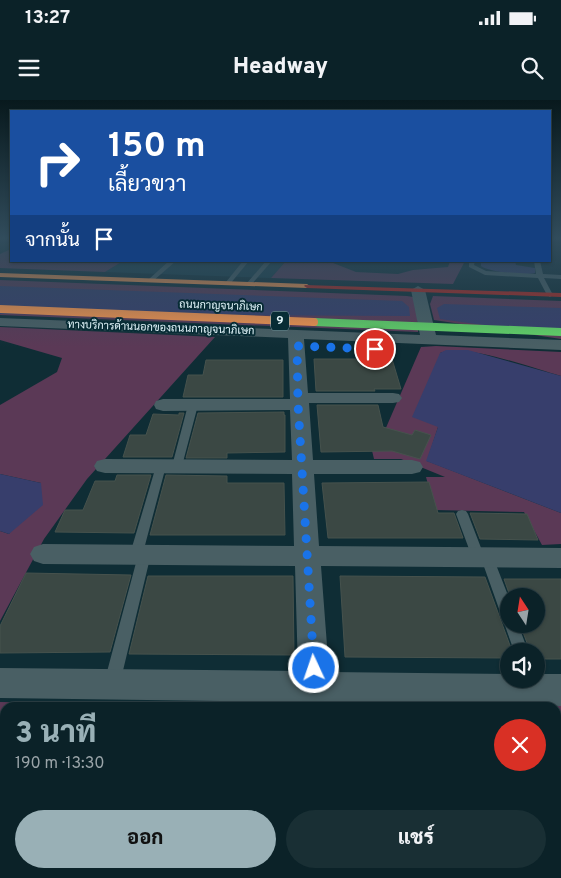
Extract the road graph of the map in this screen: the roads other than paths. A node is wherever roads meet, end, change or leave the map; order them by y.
1 (158, 274) edge
2 (235, 274) edge
3 (257, 274) edge
4 (509, 274) edge
5 (0, 275) edge
6 (540, 276) junction
7 (561, 277) edge
8 (151, 280) junction
9 (228, 283) junction
10 (249, 284) junction
11 (418, 290) junction
12 (555, 295) edge
13 (0, 310) edge
14 (413, 311) dead end
15 (433, 312) dead end
16 (0, 322) edge
17 (561, 332) edge
18 (297, 340) junction
19 (429, 340) junction
20 (217, 344) dead end
21 (561, 345) edge
22 (414, 351) dead end
23 (393, 398) dead end
24 (299, 401) junction
25 (163, 405) dead end
26 (193, 405) junction
27 (105, 466) dead end
28 (169, 466) junction
29 (303, 466) junction
30 (412, 467) dead end
31 (462, 514) dead end
32 (43, 554) dead end
33 (140, 554) junction
34 (309, 555) junction
35 (482, 557) junction
36 (561, 558) edge
37 (500, 598) edge
38 (0, 682) edge
39 (112, 684) junction
40 (501, 688) edge
41 (315, 697) edge

1 - 8 lane
2 - 9 lane
3 - 10 lane
4 - 6 lane
5 - 8 main road
6 - 7 lane
6 - 12 lane
8 - 9 main road
9 - 10 main road
10 - 11 main road
11 - 12 main road
11 - 19 street
13 - 17 main road, ถนนกาญจนาภิเษก / 9, bridge
14 - 15 main road
16 - 18 street, ทางบริการด้านนอกของถนนกาญจนาภิเษก
18 - 19 street, ทางบริการด้านนอกของถนนกาญจนาภิเษก
18 - 20 street
18 - 22 street
18 - 24 street
19 - 21 street, ทางบริการด้านนอกของถนนกาญจนาภิเษก
23 - 24 street
24 - 26 street
24 - 29 street
25 - 26 street
26 - 28 lane
27 - 28 street
28 - 29 street
28 - 33 lane
29 - 30 street
29 - 34 street
31 - 35 lane
32 - 33 street
33 - 34 street
33 - 39 lane
34 - 35 street
34 - 41 street
35 - 36 street
35 - 37 lane
38 - 39 street
39 - 41 street
40 - 41 street

